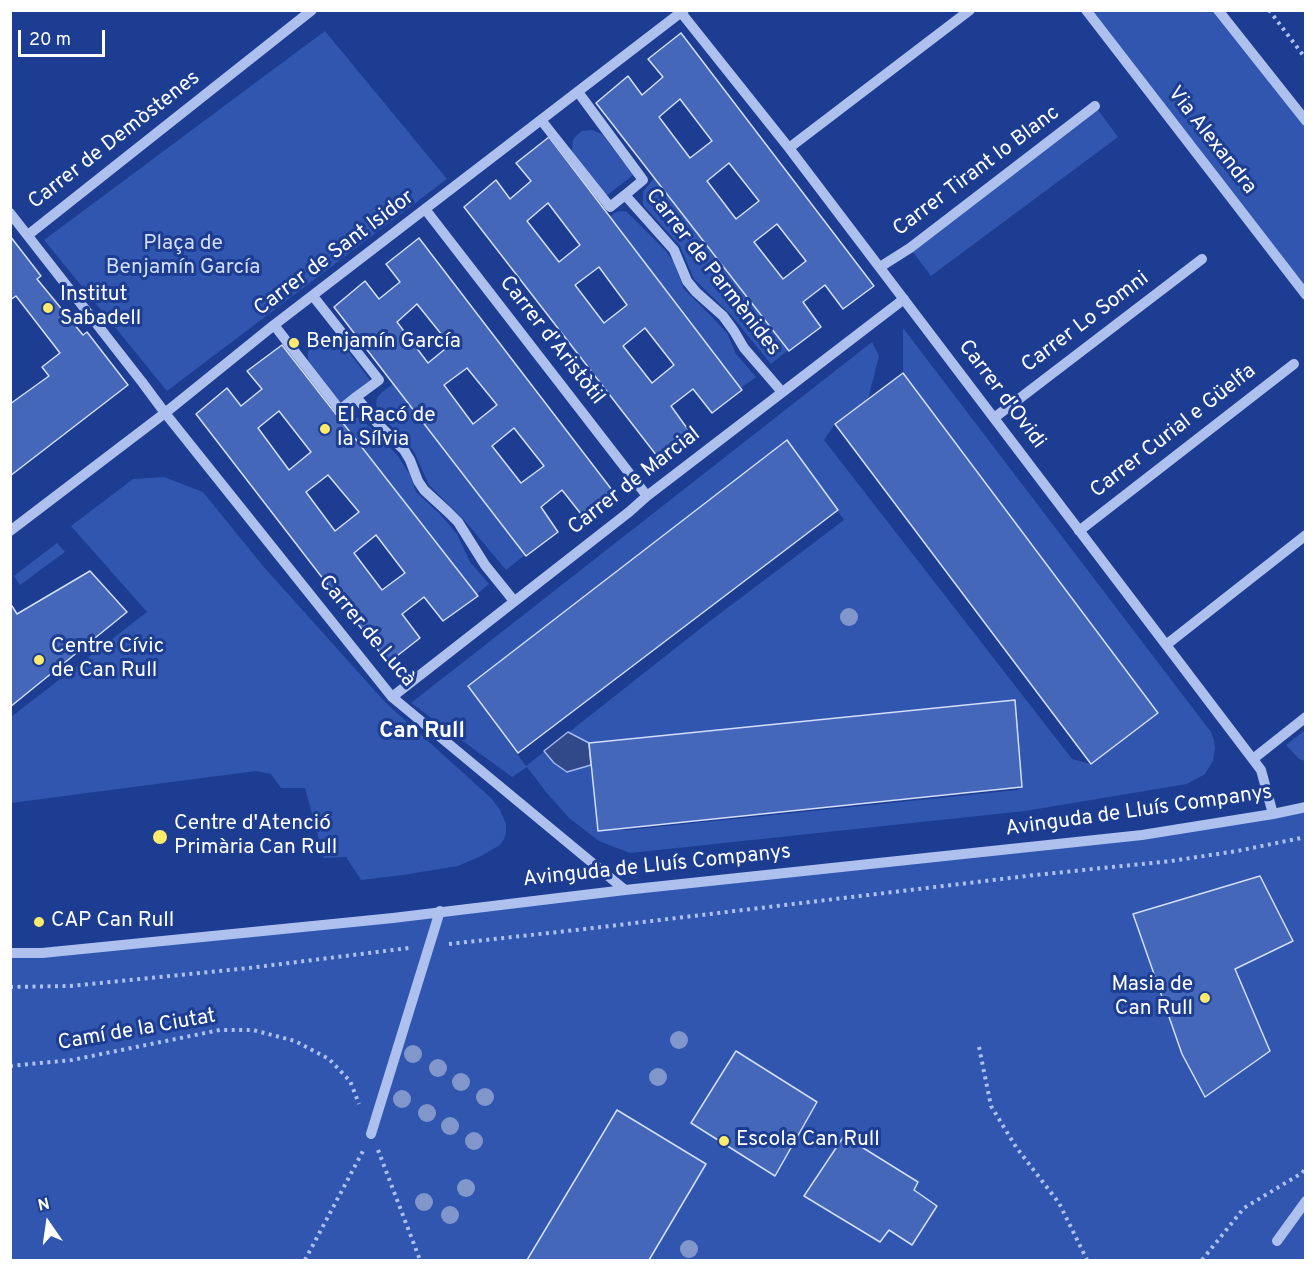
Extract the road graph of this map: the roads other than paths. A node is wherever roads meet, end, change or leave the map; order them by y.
1 (312, 10) edge
2 (970, 10) edge
3 (1086, 10) edge
4 (1218, 10) edge
5 (681, 11) edge
6 (578, 92) junction
7 (1095, 106) dead end
8 (541, 120) junction
9 (1305, 121) edge
10 (789, 148) junction
11 (625, 195) junction
12 (425, 209) junction
13 (10, 213) edge
14 (28, 235) junction
15 (1202, 259) dead end
16 (880, 267) junction
17 (1305, 295) edge
18 (313, 296) junction
19 (904, 299) junction
20 (274, 325) junction
21 (1293, 364) dead end
22 (782, 392) junction
23 (356, 397) junction
24 (165, 413) junction
25 (994, 418) junction
26 (646, 496) junction
27 (10, 531) edge
28 (1079, 531) junction
29 (1305, 535) edge
30 (514, 601) junction
31 (1166, 645) junction
32 (392, 697) junction
33 (1305, 717) edge
34 (1253, 759) junction
35 (1305, 807) edge
36 (1273, 814) junction
37 (626, 890) junction
38 (440, 911) junction
39 (10, 953) edge
40 (371, 1134) road end
41 (1305, 1201) edge
42 (1277, 1240) dead end

1 - 14 street, Carrer de Demòstenes
2 - 10 street
3 - 17 street, Via Alexandra
4 - 9 street
5 - 6 street, Carrer de Sant Isidor
5 - 10 street, Carrer d'Ovidi
6 - 8 street, Carrer de Sant Isidor
6 - 11 street
7 - 16 street, Carrer Tirant lo Blanc
8 - 11 street, Carrer de Parmènides
8 - 12 street, Carrer de Sant Isidor
10 - 16 street, Carrer d'Ovidi
11 - 22 street, Carrer de Parmènides
12 - 18 street, Carrer de Sant Isidor
12 - 26 street, Carrer d'Aristòtil
13 - 14 street, Carrer de Lucà
14 - 24 street, Carrer de Lucà
15 - 25 street, Carrer Lo Somni
16 - 19 street, Carrer d'Ovidi
18 - 20 street, Carrer de Sant Isidor
18 - 23 street
19 - 22 street, Carrer de Marcial
19 - 25 street, Carrer d'Ovidi
20 - 23 street
20 - 24 street, Carrer de Sant Isidor
21 - 28 street, Carrer Curial e Güelfa
22 - 26 street, Carrer de Marcial
23 - 30 street
24 - 27 street, Carrer de Sant Isidor
24 - 32 street, Carrer de Lucà
25 - 28 street, Carrer d'Ovidi
26 - 30 street, Carrer de Marcial
28 - 31 street, Carrer d'Ovidi
29 - 31 street
30 - 32 street, Carrer de Marcial
31 - 34 street, Carrer d'Ovidi
32 - 37 street, Carrer de Lucà
33 - 34 street
34 - 36 street, Carrer d'Ovidi
35 - 36 street, Avinguda de Lluís Companys
36 - 37 street, Avinguda de Lluís Companys
37 - 38 street, Avinguda de Lluís Companys
38 - 39 street, Avinguda de Lluís Companys
38 - 40 street
41 - 42 street

